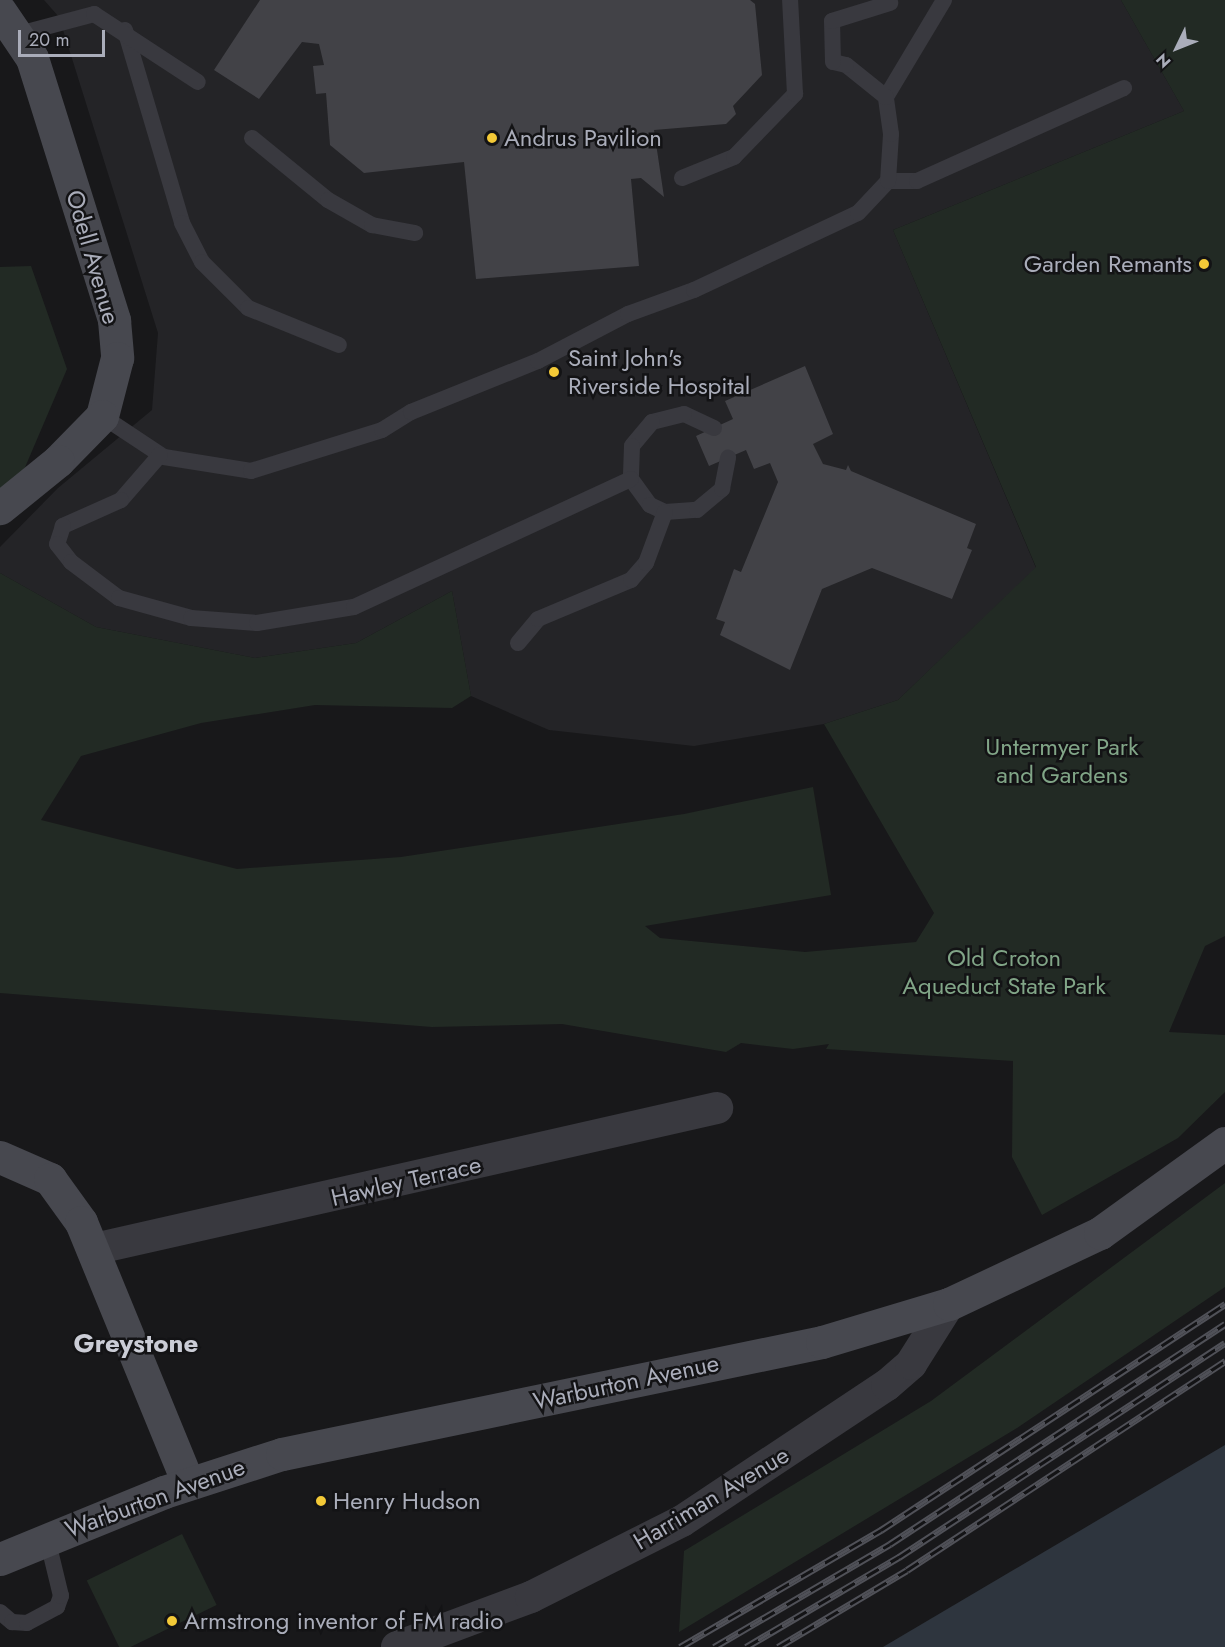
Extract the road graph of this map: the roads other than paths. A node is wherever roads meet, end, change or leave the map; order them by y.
1 (790, 0) edge
2 (944, 0) edge
3 (890, 3) dead end
4 (93, 7) edge
5 (10, 22) edge
6 (125, 30) junction
7 (198, 82) dead end
8 (1124, 88) dead end
9 (886, 97) junction
10 (252, 138) dead end
11 (682, 178) dead end
12 (888, 181) junction
13 (415, 232) dead end
14 (339, 345) dead end
15 (102, 416) junction
16 (714, 428) dead end
17 (160, 455) junction
18 (728, 458) dead end
19 (631, 479) junction
20 (0, 508) edge
21 (665, 512) junction
22 (518, 643) dead end
23 (717, 1108) dead end
24 (1225, 1143) edge
25 (0, 1157) edge
26 (94, 1249) junction
27 (948, 1304) junction
28 (188, 1484) junction
29 (47, 1538) junction
30 (0, 1559) edge
31 (4, 1620) edge
32 (397, 1647) edge

1 - 11 lane
2 - 9 lane
3 - 9 lane
4 - 5 lane
4 - 6 lane
5 - 15 street, Odell Avenue
6 - 7 lane
6 - 14 lane
8 - 12 lane
9 - 12 lane
10 - 13 lane
12 - 17 lane
15 - 17 lane
15 - 20 street, Odell Avenue
16 - 19 lane
17 - 19 lane
18 - 21 lane
19 - 21 lane
21 - 22 lane
23 - 26 street, Hawley Terrace
24 - 27 street, Warburton Avenue
25 - 26 street
26 - 28 street
27 - 28 street, Warburton Avenue
27 - 32 street, Harriman Avenue
28 - 29 street, Warburton Avenue
29 - 30 street, Warburton Avenue
29 - 31 lane

